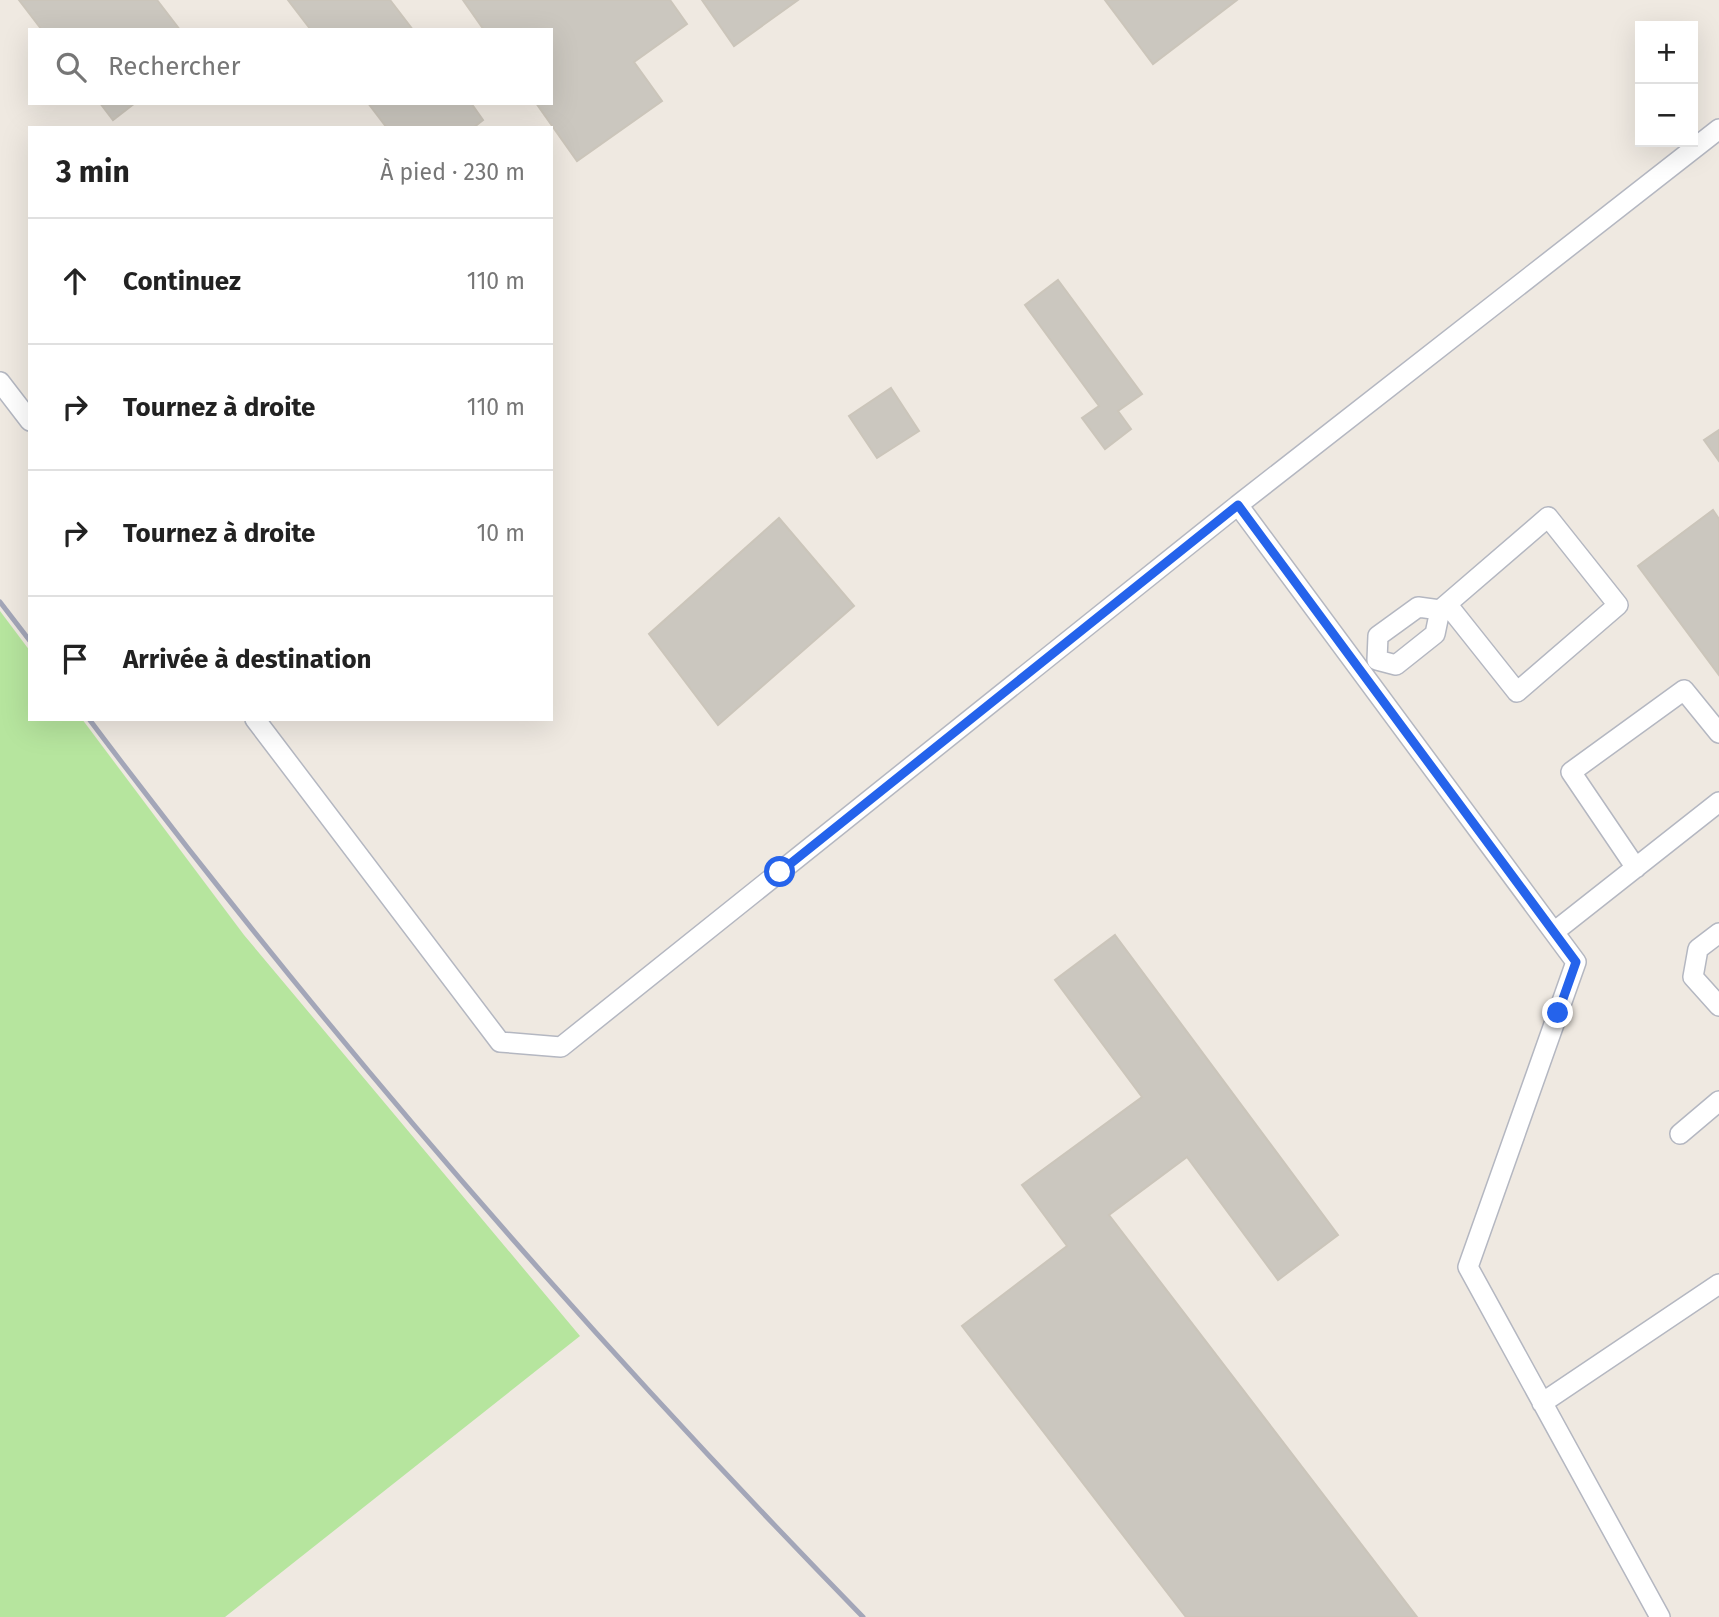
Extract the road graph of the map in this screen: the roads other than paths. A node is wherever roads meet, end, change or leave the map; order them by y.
1 (1719, 130) edge
2 (0, 382) edge
3 (28, 418) edge
4 (1238, 505) junction
5 (1444, 607) junction
6 (1370, 667) junction
7 (258, 721) edge
8 (1719, 733) edge
9 (1719, 802) edge
10 (1636, 868) junction
11 (1554, 932) junction
12 (1719, 933) edge
13 (1719, 1006) edge
14 (1719, 1101) edge
15 (1680, 1134) dead end
16 (1719, 1284) edge
17 (1542, 1403) junction
18 (1660, 1617) edge

1 - 4 lane
2 - 3 lane
4 - 6 lane
4 - 7 lane
5 - 5 lane
5 - 6 lane
5 - 6 lane
6 - 11 lane
8 - 10 lane
9 - 10 lane
10 - 11 lane
11 - 17 lane
12 - 13 lane
14 - 15 lane
16 - 17 lane
17 - 18 lane

